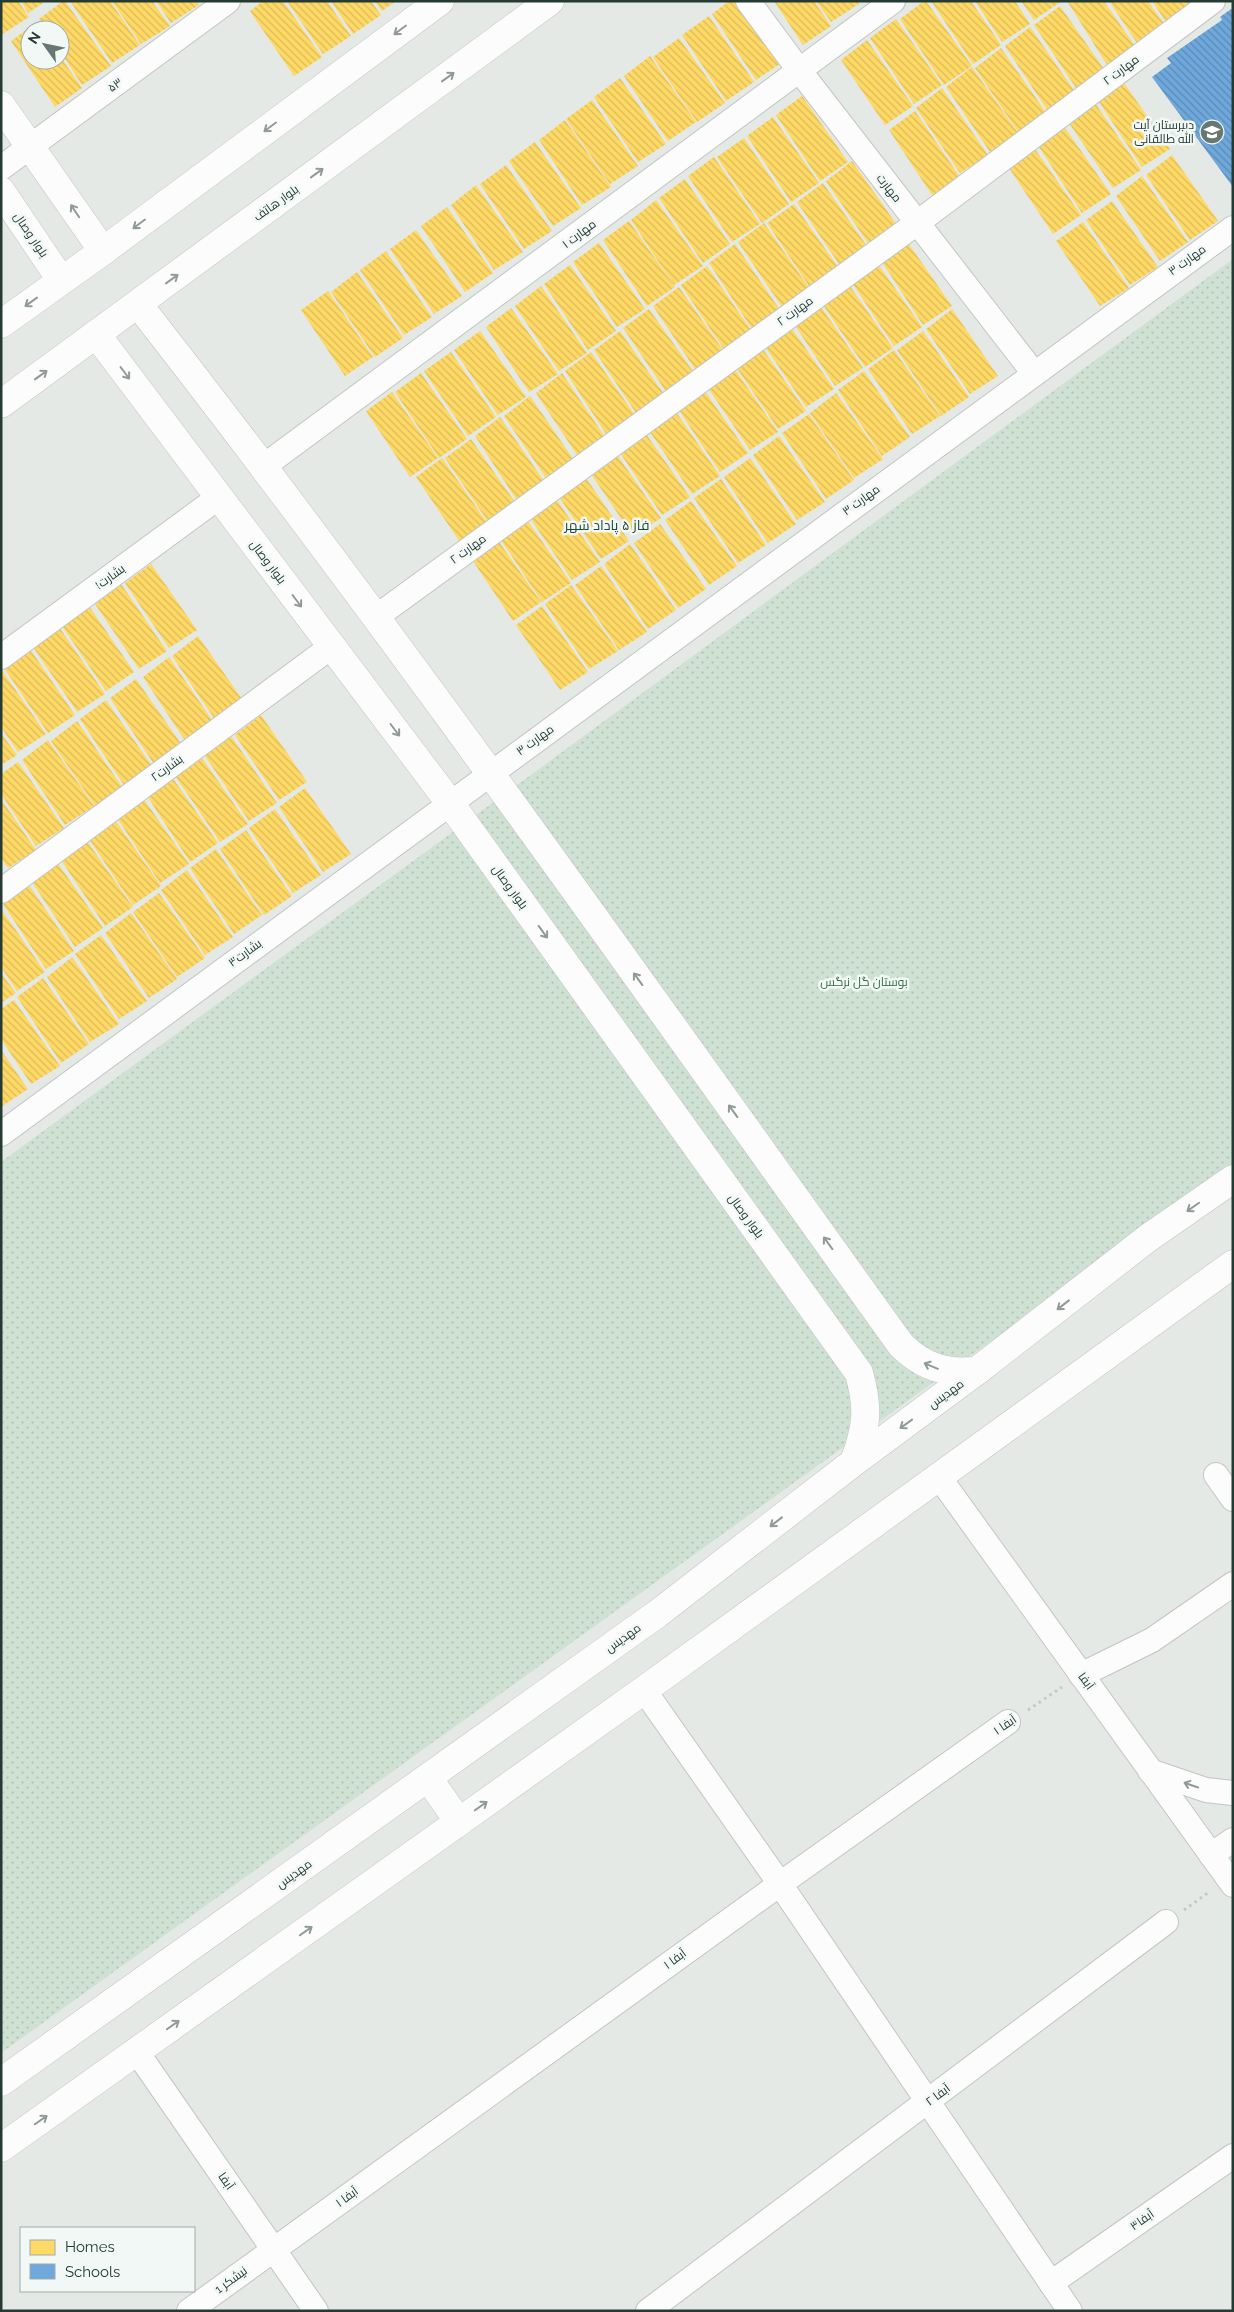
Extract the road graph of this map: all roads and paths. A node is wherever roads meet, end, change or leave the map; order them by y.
1 (228, 1) edge
2 (440, 1) edge
3 (550, 1) edge
4 (748, 1) edge
5 (893, 1) edge
6 (1212, 1) edge
7 (799, 70) junction
8 (1, 105) edge
9 (31, 146) junction
10 (1, 168) edge
11 (1, 190) edge
12 (917, 223) junction
13 (1233, 228) edge
14 (103, 251) junction
15 (61, 280) junction
16 (138, 304) junction
17 (1, 324) edge
18 (96, 334) junction
19 (1034, 372) junction
20 (1, 404) edge
21 (264, 466) junction
22 (219, 497) junction
23 (376, 618) junction
24 (332, 646) junction
25 (1, 657) edge
26 (490, 774) junction
27 (450, 803) junction
28 (1, 891) edge
29 (1, 1134) edge
30 (1233, 1179) edge
31 (1233, 1264) edge
32 (978, 1370) junction
33 (854, 1462) junction
34 (1216, 1475) dead end
35 (939, 1477) junction
36 (1233, 1499) edge
37 (1233, 1584) edge
38 (1081, 1675) junction
39 (644, 1690) junction
40 (1008, 1722) joint
41 (1150, 1770) junction
42 (428, 1778) junction
43 (1233, 1793) edge
44 (458, 1822) junction
45 (1233, 1840) edge
46 (1211, 1855) junction
47 (1231, 1882) edge
48 (780, 1884) junction
49 (1166, 1922) joint
50 (136, 2052) junction
51 (1, 2082) edge
52 (929, 2102) junction
53 (1, 2148) edge
54 (1233, 2156) edge
55 (273, 2250) junction
56 (1051, 2283) junction
57 (189, 2311) edge
58 (316, 2311) edge
59 (648, 2311) edge
60 (1070, 2311) edge

1 - 9 street, ۵۳
2 -> 14 street
16 -> 3 street, بلوار هاتف
4 - 7 street, مهارت
5 - 7 street, مهارت ۱
6 - 12 street, مهارت ۲
7 - 12 street, مهارت
7 - 21 street, مهارت ۱
8 - 9 street
9 - 10 street, ۵۳
14 -> 9 street
11 - 15 street, بلوار وصال
12 - 19 street, مهارت
12 - 23 street, مهارت ۲
13 - 19 street, مهارت ۳
14 - 15 street
15 -> 17 street
16 - 18 street, بلوار هاتف
16 - 21 street
20 -> 18 street, بلوار هاتف
18 -> 22 street, بلوار وصال
19 - 26 street, مهارت ۳
21 - 23 street
22 -> 24 street, بلوار وصال
22 - 25 street, بشارت۱
23 - 26 street
24 -> 27 street, بلوار وصال
24 - 28 street, بشارت۲
26 - 27 street, بشارت۳
32 -> 26 street
27 - 29 street, بشارت۳
27 -> 33 street, بلوار وصال
30 -> 32 street, مهدیس
31 - 35 street
32 -> 33 street, مهدیس
33 -> 42 street, مهدیس
34 - 36 street
35 - 38 street, آبفا
35 - 39 street
37 - 38 street
38 - 40 path, آبفا ۱
38 - 41 street, آبفا
44 -> 39 street
39 - 48 street
40 - 48 street, آبفا ۱
43 -> 41 street
41 - 46 street, آبفا
42 - 44 street
42 - 51 street, مهدیس
50 -> 44 street
45 - 46 street
46 - 47 street, آبفا
47 - 49 path
48 - 52 street
48 - 55 street, آبفا ۱
49 - 52 street, آبفا ۲
53 -> 50 street
50 - 55 street, آبفا
52 - 56 street
52 - 59 street, آبفا ۲
54 - 56 street, آبفا۳
55 - 57 street, نیشکر 1
55 - 58 street, آبفا
56 - 60 street

